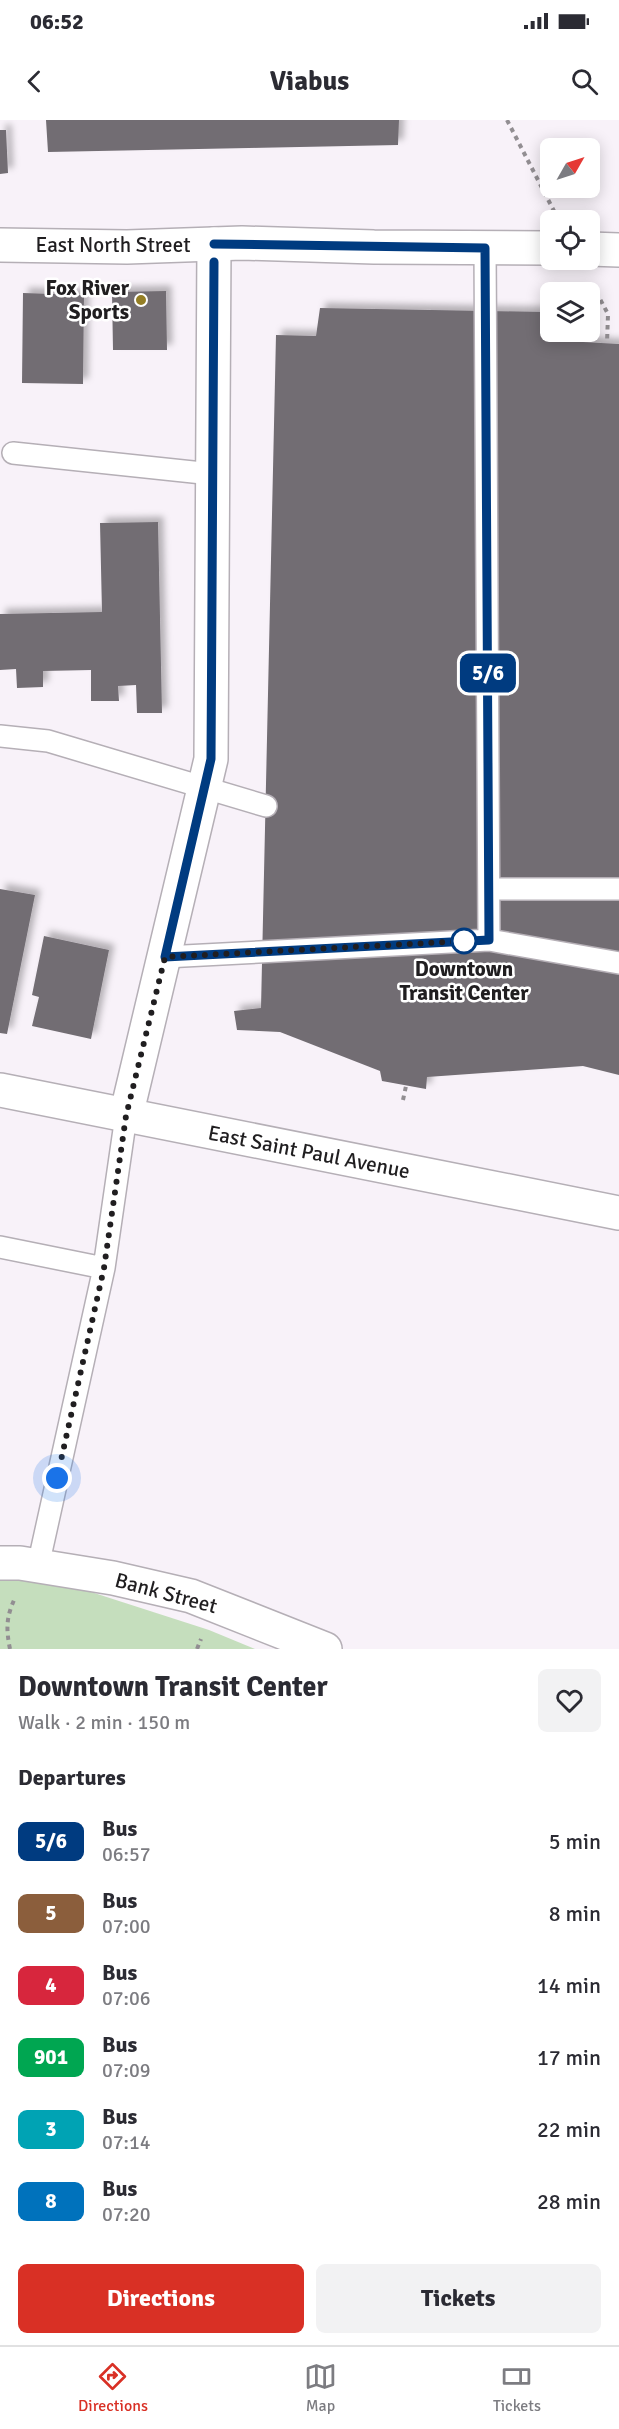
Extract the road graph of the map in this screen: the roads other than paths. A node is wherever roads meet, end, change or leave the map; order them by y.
1 (0, 244) edge
2 (214, 244) junction
3 (485, 248) junction
4 (540, 248) edge
5 (619, 250) edge
6 (600, 258) edge
7 (13, 453) dead end
8 (212, 474) junction
9 (0, 736) edge
10 (205, 788) junction
11 (266, 806) dead end
12 (489, 889) junction
13 (619, 889) edge
14 (489, 940) junction
15 (165, 957) junction
16 (619, 963) edge
17 (0, 1090) edge
18 (126, 1116) junction
19 (619, 1213) edge
20 (0, 1247) edge
21 (104, 1268) junction
22 (23, 1565) edge
23 (325, 1649) edge

1 - 2 street, East North Street
2 - 3 street, East North Street
2 - 8 street
3 - 4 street, East North Street
3 - 12 lane
5 - 6 street
7 - 8 lane
8 - 10 street
9 - 10 lane
10 - 11 lane
10 - 15 street
12 - 13 lane
12 - 14 lane
14 - 15 lane
14 - 16 lane
15 - 18 street
17 - 18 street, East Saint Paul Avenue
18 - 19 street, East Saint Paul Avenue
18 - 21 lane
20 - 21 lane
21 - 22 lane
22 - 23 street, Bank Street

